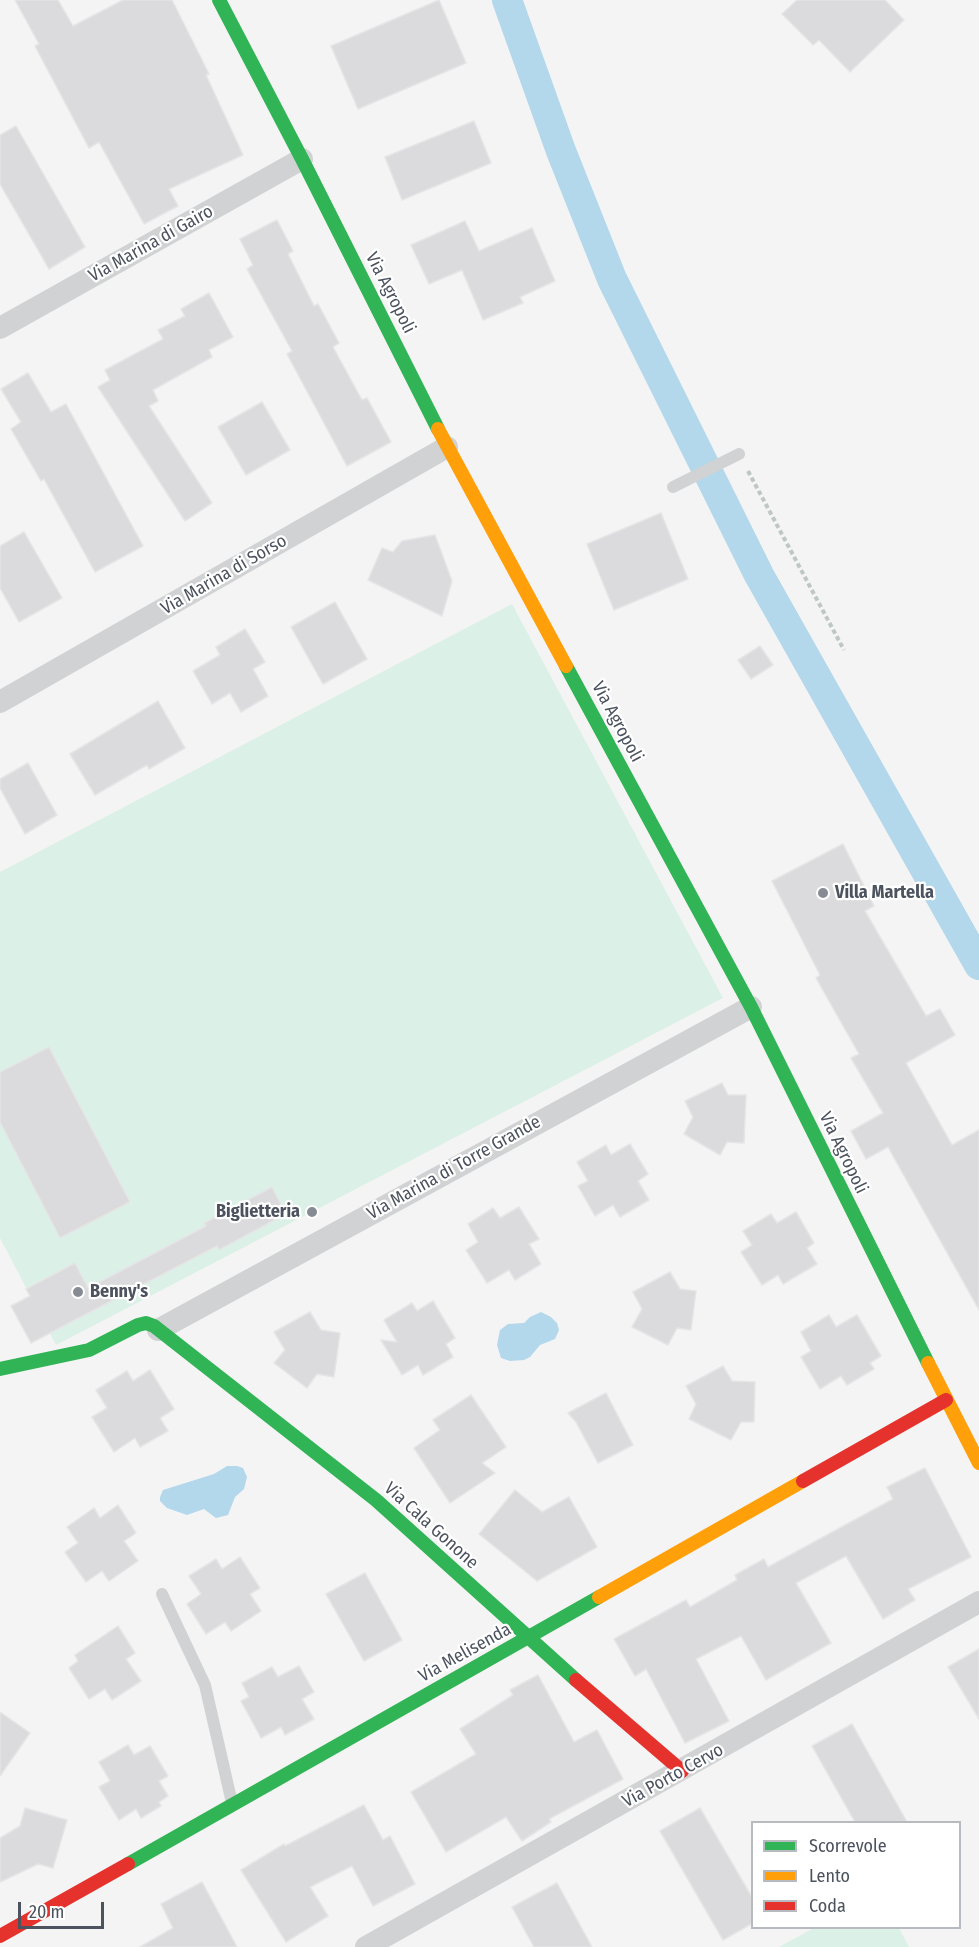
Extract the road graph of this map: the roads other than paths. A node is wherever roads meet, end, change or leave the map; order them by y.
1 (219, 0) edge
2 (302, 159) junction
3 (0, 328) edge
4 (447, 447) junction
5 (739, 454) road end
6 (673, 487) dead end
7 (0, 702) edge
8 (751, 1007) junction
9 (152, 1326) junction
10 (0, 1369) edge
11 (946, 1400) junction
12 (979, 1462) edge
13 (162, 1594) dead end
14 (979, 1602) edge
15 (528, 1638) junction
16 (681, 1771) junction
17 (232, 1804) junction
18 (0, 1936) edge
19 (366, 1947) edge

1 - 2 street, Via Agropoli
2 - 3 street, Via Marina di Gairo
2 - 4 street, Via Agropoli
4 - 7 street, Via Marina di Sorso
4 - 8 street, Via Agropoli
5 - 6 lane
8 - 9 street, Via Marina di Torre Grande
8 - 11 street, Via Agropoli
9 - 10 street, Via Marina di Torre Grande
9 - 15 street, Via Cala Gonone
11 - 12 street, Via Agropoli
11 - 15 street, Via Melisenda
13 - 17 lane
14 - 16 street, Via Porto Cervo
15 - 16 street, Via Cala Gonone
15 - 17 street, Via Melisenda
16 - 19 street, Via Porto Cervo
17 - 18 street, Via Melisenda

